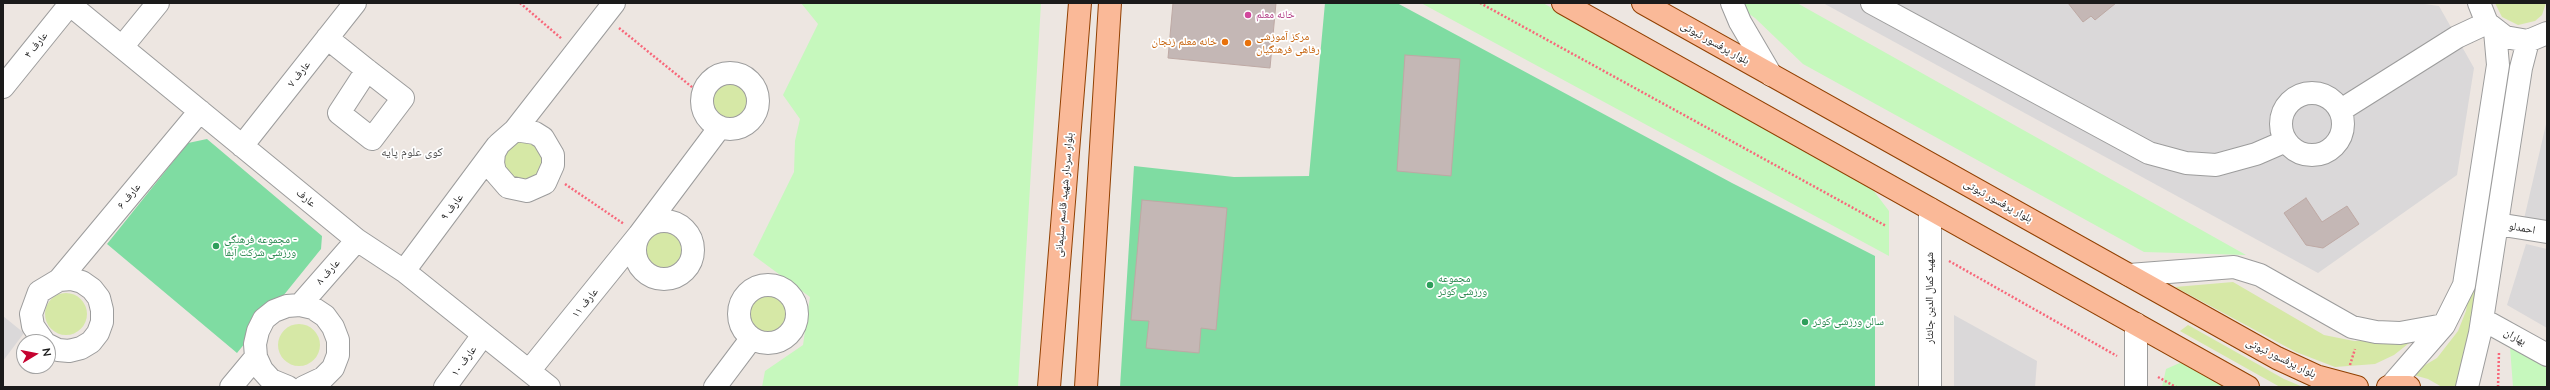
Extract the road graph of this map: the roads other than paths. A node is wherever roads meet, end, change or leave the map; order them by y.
1 (158, 3) edge
2 (355, 3) edge
3 (1080, 3) edge
4 (1110, 3) edge
5 (1563, 3) edge
6 (1643, 3) edge
7 (1732, 3) edge
8 (1872, 3) edge
9 (2479, 3) edge
10 (69, 4) edge
11 (609, 9) edge
12 (2491, 27) junction
13 (2537, 37) edge
14 (327, 38) junction
15 (122, 47) junction
16 (367, 70) dead end
17 (1771, 75) junction
18 (3, 87) edge
19 (2341, 110) junction
20 (200, 111) junction
21 (720, 127) junction
22 (507, 137) junction
23 (2286, 141) junction
24 (242, 146) junction
25 (1930, 209) junction
26 (2497, 224) junction
27 (2547, 232) edge
28 (357, 240) junction
29 (404, 270) junction
30 (2129, 275) junction
31 (59, 280) junction
32 (300, 305) junction
33 (2136, 324) junction
34 (2491, 324) junction
35 (2444, 325) junction
36 (38, 334) edge
37 (483, 335) junction
38 (751, 339) dead end
39 (56, 348) edge
40 (2547, 355) edge
41 (256, 357) junction
42 (529, 371) junction
43 (2351, 385) edge
44 (231, 387) edge
45 (288, 387) edge
46 (310, 387) edge
47 (445, 387) edge
48 (549, 387) edge
49 (715, 387) edge
50 (1048, 387) edge
51 (1086, 387) edge
52 (1930, 387) edge
53 (2136, 387) edge
54 (2248, 387) edge
55 (2389, 387) edge
56 (2409, 387) edge
57 (2467, 387) edge

1 - 15 street
2 - 14 street, عارف ۷
3 - 50 main road, بلوار سردار شهید قاسم سلیمانی
4 - 51 main road
5 - 25 main road
6 - 17 main road, بلوار پرفسور ثبوتی
7 - 17 street
8 - 23 street
9 - 12 street
10 - 15 street, عارف
10 - 18 street, عارف ۴
11 - 22 street, عارف ۹
12 - 13 street
12 - 19 street
12 - 35 street
13 - 26 street
14 - 16 street
14 - 24 street, عارف ۷
15 - 20 street, عارف
17 - 30 main road, بلوار پرفسور ثبوتی
19 - 23 street
19 - 23 street
20 - 24 street, عارف
20 - 31 street, عارف ۶
21 - 21 street
21 - 42 street, عارف ۱۱
22 - 22 street
22 - 29 street, عارف ۹
24 - 28 street, عارف
25 - 33 main road
25 - 52 street, شهید کمال الدین جانثار
26 - 27 street, احمدلو
26 - 34 street
28 - 29 street, عارف
28 - 32 street, عارف ۸
29 - 37 street, عارف
30 - 35 street
30 - 43 main road, بلوار پرفسور ثبوتی
31 - 36 street, عارف ۶
31 - 39 street
32 - 41 street
32 - 46 street
33 - 53 street
33 - 54 main road
34 - 40 street, بهاران
34 - 57 street
35 - 55 street
37 - 42 street, عارف
37 - 47 street, عارف ۱۰
38 - 49 street
41 - 44 street
41 - 45 street
42 - 48 street, عارف
55 - 56 main road

